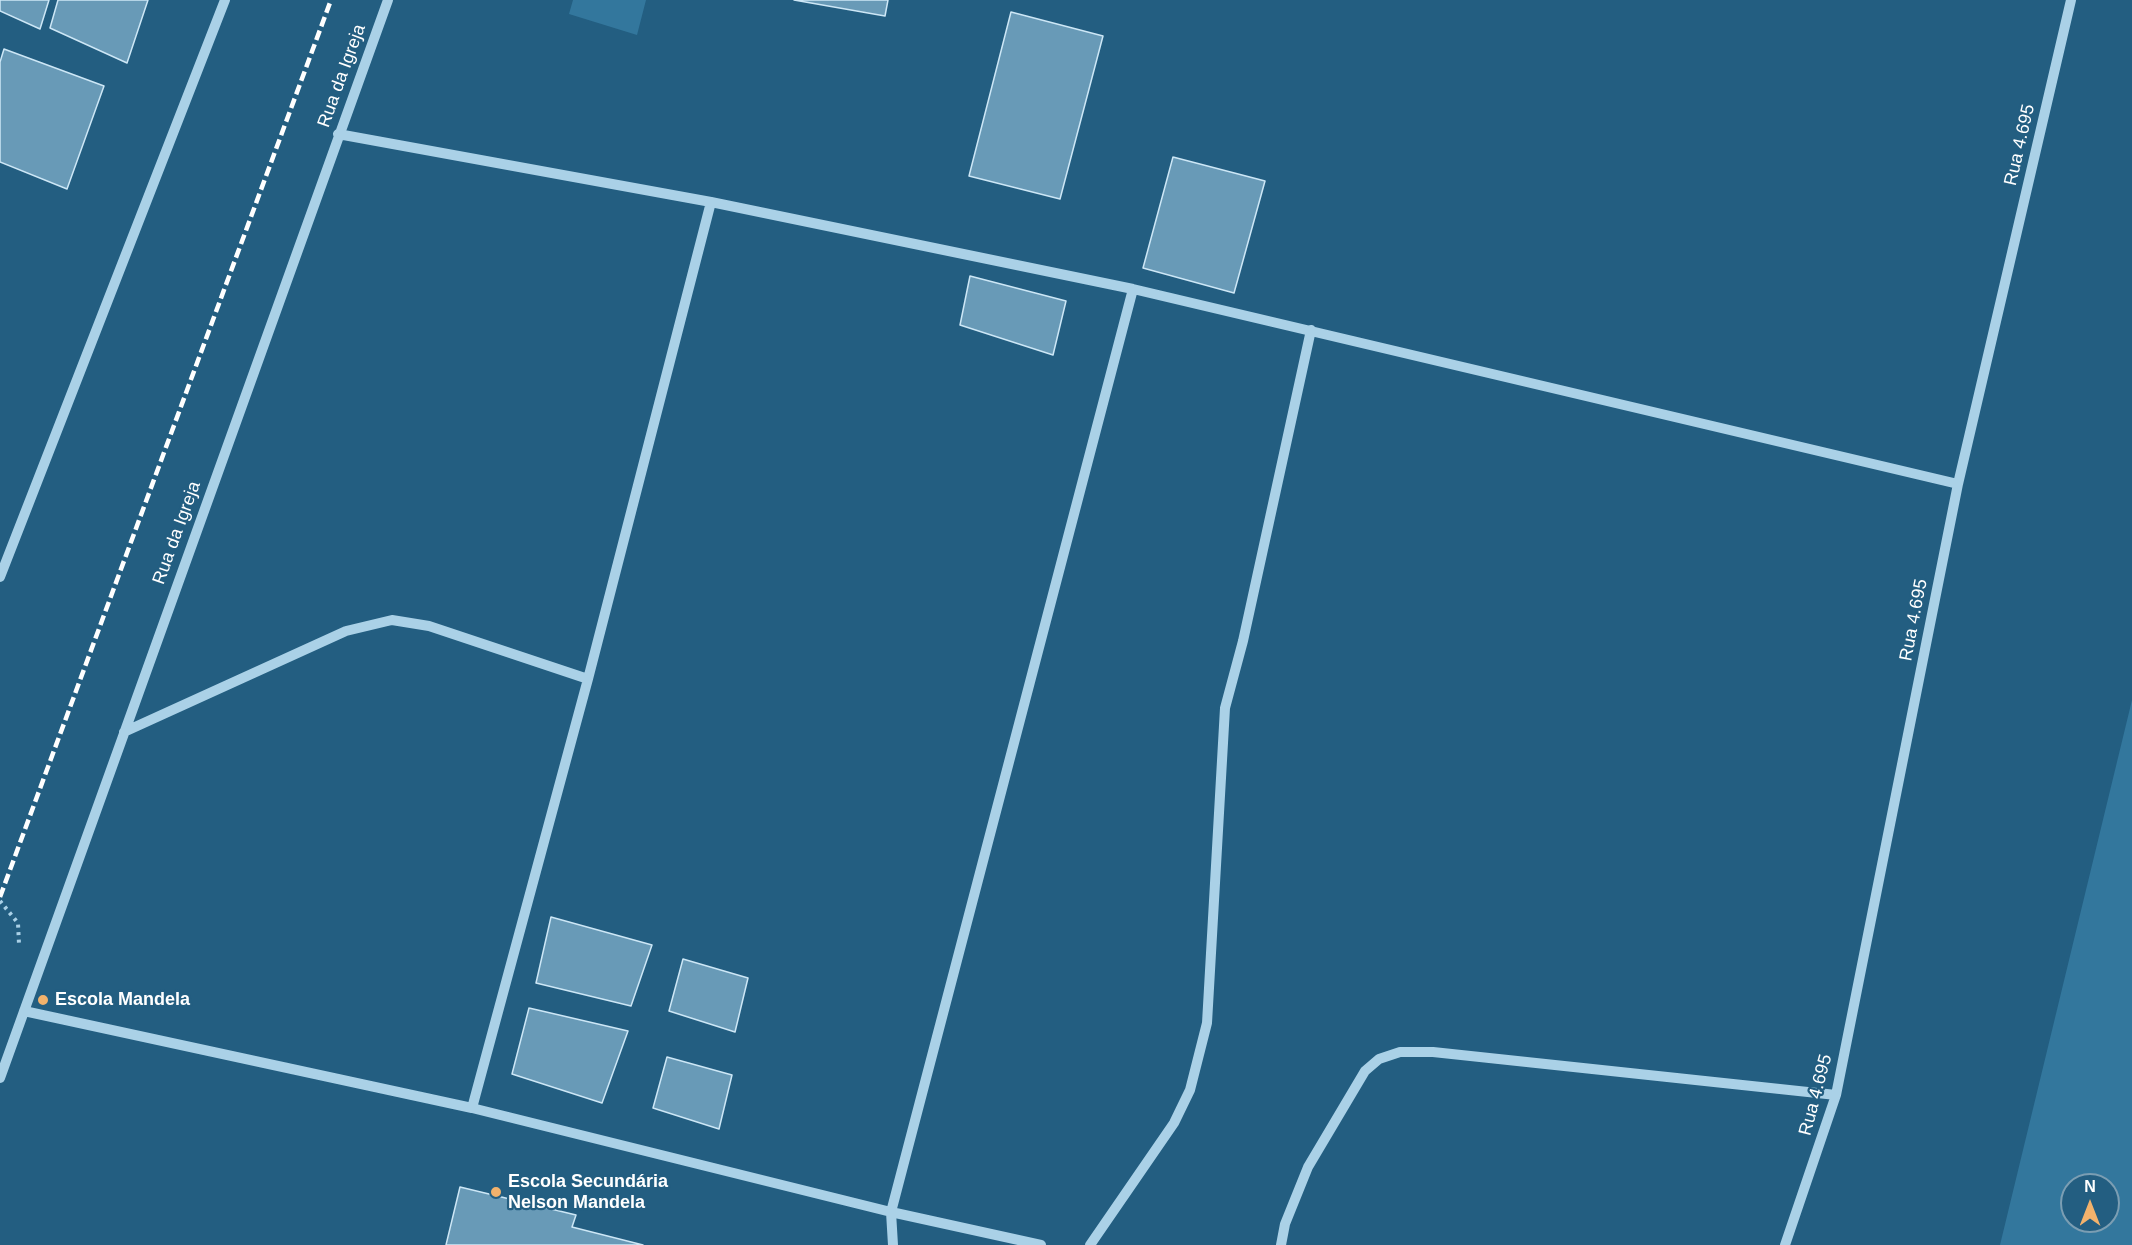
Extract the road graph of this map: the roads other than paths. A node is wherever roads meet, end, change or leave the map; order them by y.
1 (225, 0) edge
2 (388, 0) edge
3 (2071, 0) edge
4 (338, 134) junction
5 (711, 202) junction
6 (1133, 289) junction
7 (1311, 330) junction
8 (1958, 484) junction
9 (0, 577) edge
10 (588, 679) junction
11 (124, 732) junction
12 (24, 1011) junction
13 (0, 1078) edge
14 (1836, 1095) junction
15 (472, 1108) junction
16 (891, 1212) junction
17 (893, 1245) edge
18 (1041, 1245) edge
19 (1090, 1245) edge
20 (1281, 1245) edge
21 (1785, 1245) edge

1 - 9 street
2 - 4 street, Rua da Igreja
3 - 8 street, Rua 4.695
4 - 5 street
4 - 11 street, Rua da Igreja
5 - 6 street
5 - 10 street
6 - 7 street
6 - 16 street
7 - 8 street
7 - 19 street
8 - 14 street, Rua 4.695
10 - 11 street
10 - 15 street
11 - 12 street, Rua da Igreja
12 - 13 street, Rua da Igreja
12 - 15 street
14 - 20 street
14 - 21 street, Rua 4.695
15 - 16 street
16 - 17 street
16 - 18 street

